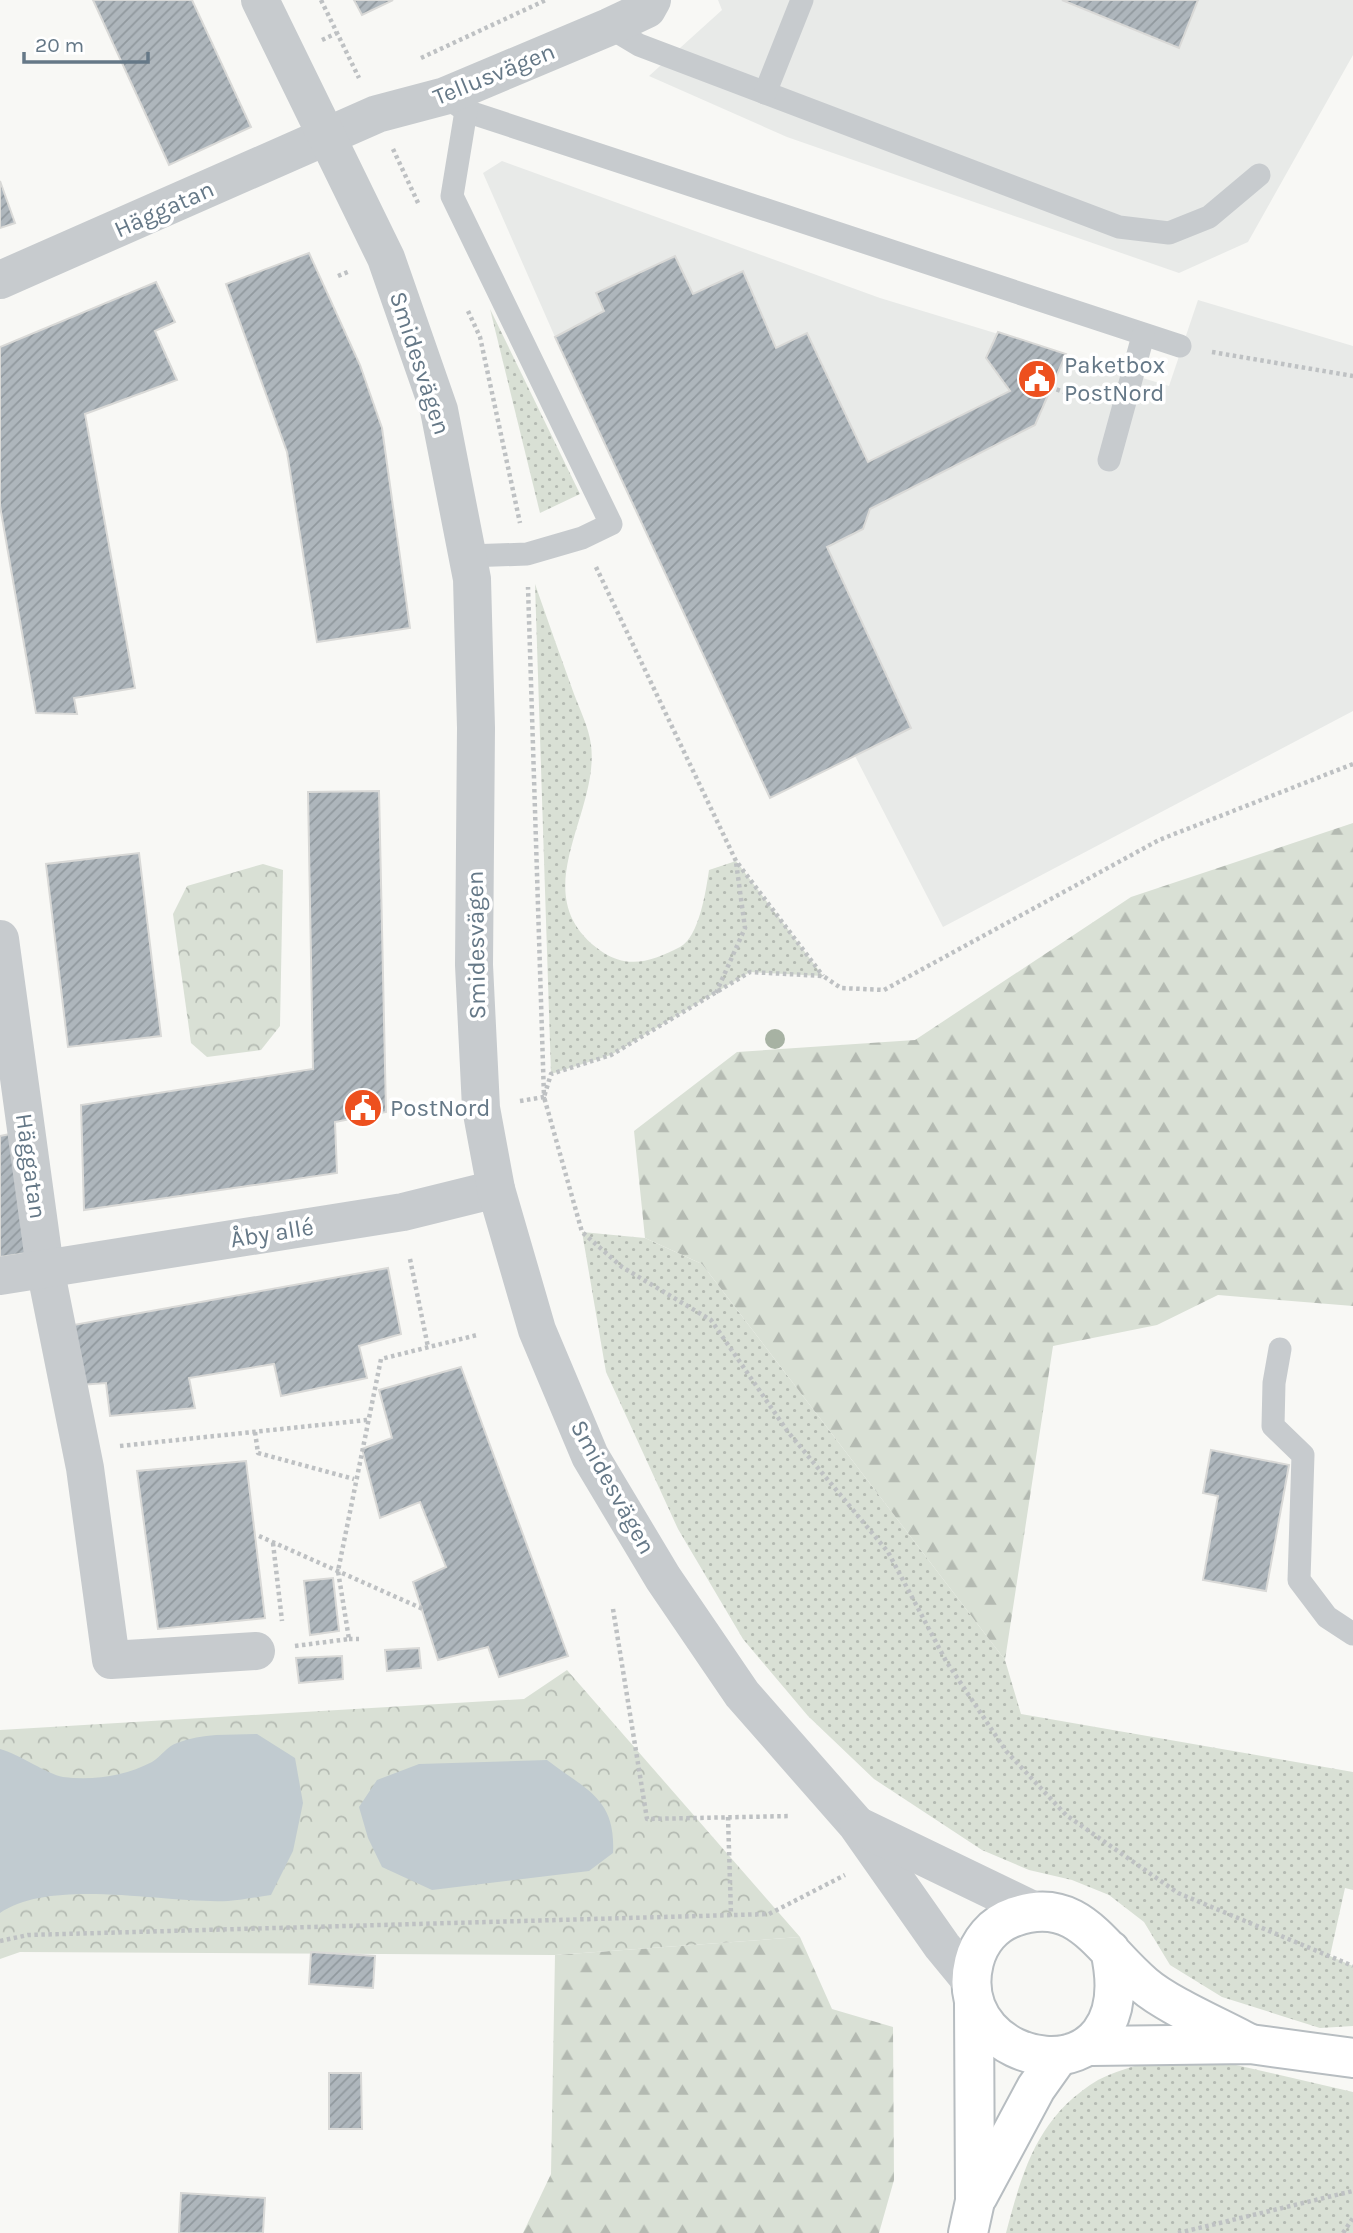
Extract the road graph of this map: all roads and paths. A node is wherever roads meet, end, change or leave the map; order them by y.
1 (260, 0) edge
2 (546, 0) edge
3 (652, 0) edge
4 (802, 0) edge
5 (609, 27) junction
6 (412, 62) dead end
7 (765, 93) junction
8 (456, 103) junction
9 (328, 137) junction
10 (1259, 175) dead end
11 (0, 281) edge
12 (1143, 335) junction
13 (1180, 346) joint
14 (1353, 376) edge
15 (1050, 387) dead end
16 (1066, 393) dead end
17 (1110, 460) dead end
18 (582, 538) junction
19 (467, 556) junction
20 (1353, 764) edge
21 (736, 861) junction
22 (0, 939) edge
23 (823, 976) junction
24 (715, 995) junction
25 (496, 1189) junction
26 (410, 1259) dead end
27 (45, 1268) junction
28 (0, 1276) edge
29 (477, 1335) dead end
30 (428, 1348) junction
31 (1280, 1349) dead end
32 (367, 1420) junction
33 (256, 1432) junction
34 (81, 1450) junction
35 (354, 1479) junction
36 (259, 1536) dead end
37 (272, 1542) junction
38 (338, 1572) junction
39 (423, 1609) dead end
40 (613, 1609) dead end
41 (1353, 1634) edge
42 (349, 1639) junction
43 (359, 1639) dead end
44 (271, 1649) junction
45 (791, 1816) dead end
46 (729, 1817) junction
47 (857, 1825) junction
48 (846, 1874) dead end
49 (1033, 1910) junction
50 (731, 1914) junction
51 (0, 1941) edge
52 (1110, 1950) junction
53 (1353, 1966) edge
54 (972, 1992) junction
55 (1250, 2044) junction
56 (1075, 2051) junction
57 (1353, 2058) edge
58 (1353, 2191) edge
59 (972, 2217) edge
60 (1353, 2218) edge
61 (1178, 2233) edge
62 (1343, 2233) edge

1 - 9 street, Smidesvägen
2 - 6 path
3 - 5 street, Tellusvägen
4 - 7 lane
5 - 7 lane
5 - 8 street, Tellusvägen
7 - 10 lane
8 - 9 street, Tellusvägen
8 - 12 lane
8 - 18 lane
9 - 11 street, Häggatan
9 - 19 street, Smidesvägen
12 - 13 lane
12 - 17 lane
13 - 14 path
15 - 16 path
18 - 19 lane
18 - 21 path
19 - 25 street, Smidesvägen
20 - 23 path
21 - 23 path
21 - 24 path
22 - 27 street, Häggatan
23 - 24 path
24 - 53 path
25 - 27 street, Åby allé
25 - 47 street, Smidesvägen
26 - 30 path
27 - 28 street, Åby allé
27 - 34 street
29 - 30 path
30 - 32 path
31 - 41 lane
32 - 33 path
32 - 35 path
33 - 34 path
33 - 35 path
34 - 44 street
35 - 38 path
36 - 37 path
37 - 38 path
37 - 44 path
38 - 39 path
38 - 42 path
40 - 46 path
42 - 43 path
42 - 44 path
45 - 46 path
46 - 50 path
47 - 49 street, Smidesvägen
47 - 54 street, Smidesvägen
48 - 50 path
49 - 52 main road
49 - 54 main road
50 - 51 path
52 - 55 main road
52 - 56 main road
54 - 56 main road
54 - 59 main road
55 - 56 main road
55 - 57 main road
56 - 59 main road
58 - 61 path
60 - 62 path

